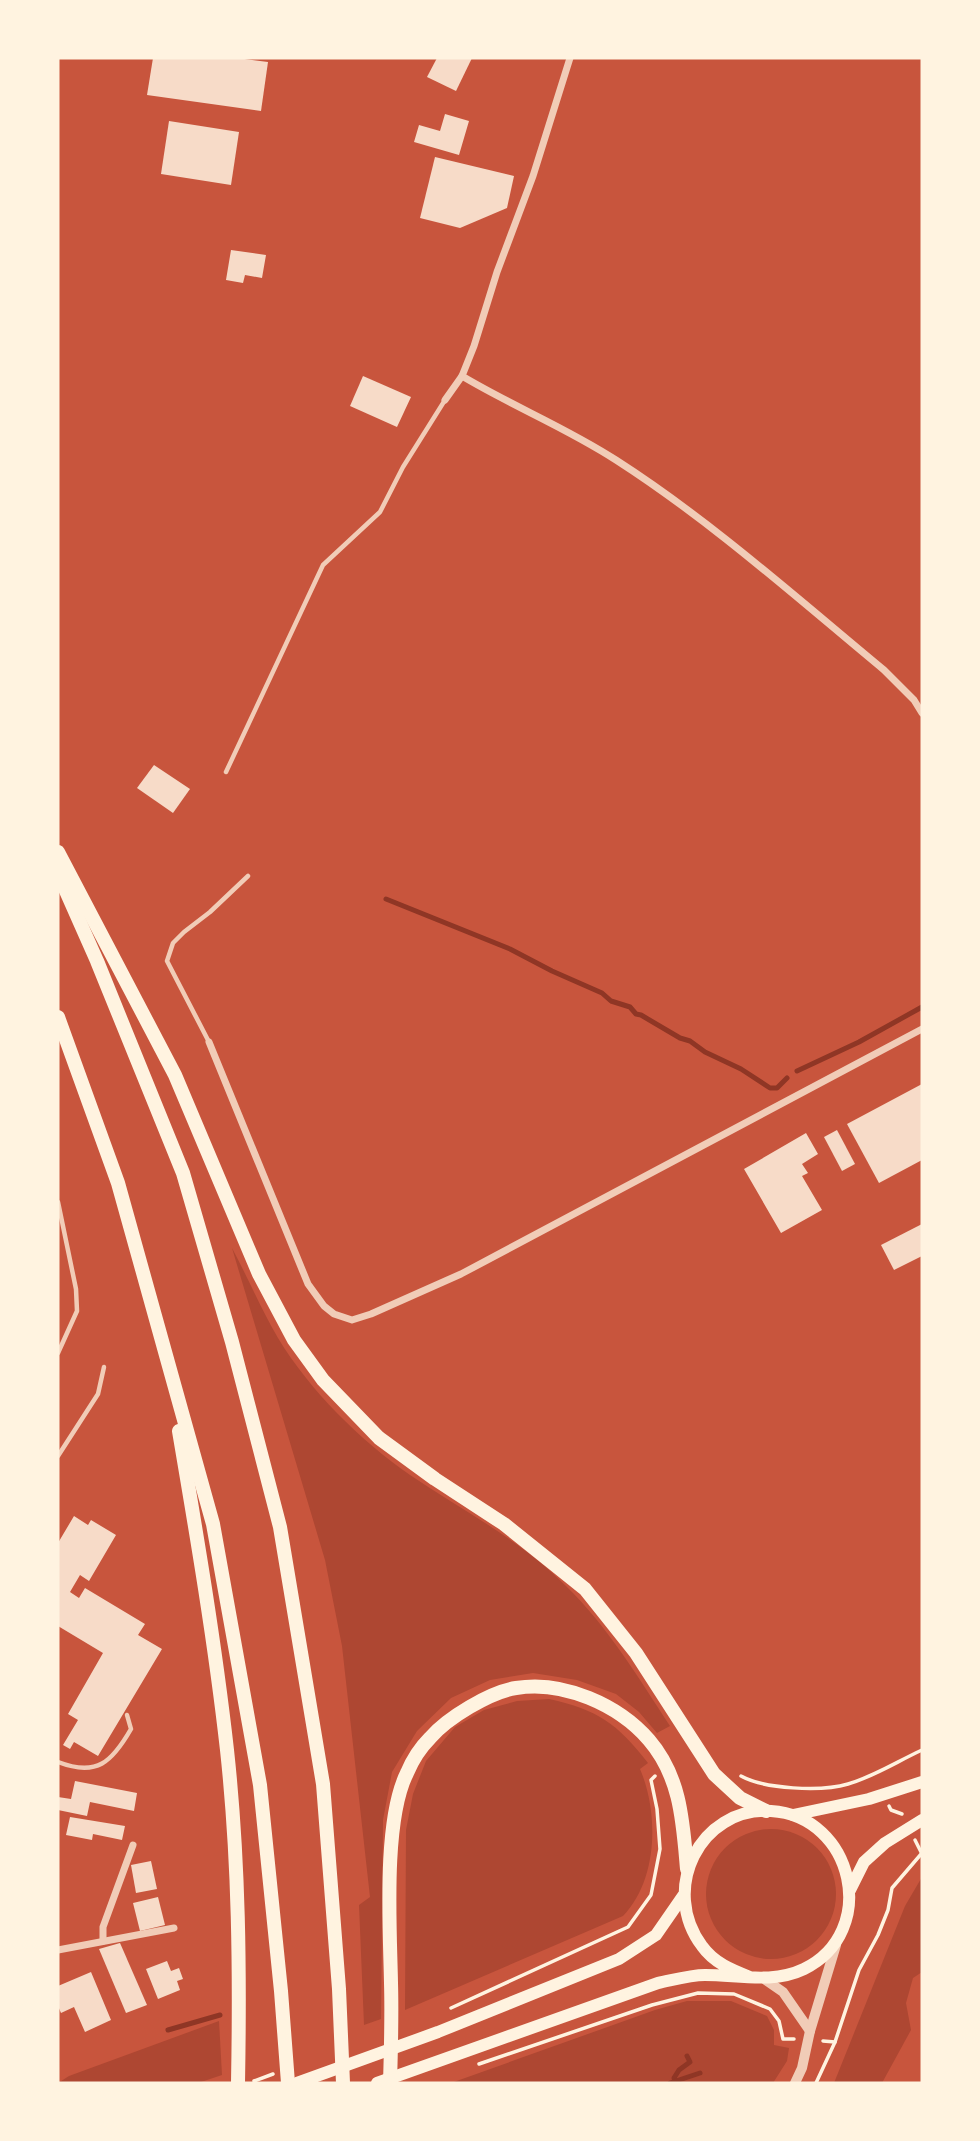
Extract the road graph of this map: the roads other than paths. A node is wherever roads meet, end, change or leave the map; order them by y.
1 (570, 58) edge
2 (462, 376) junction
3 (445, 400) joint
4 (922, 713) edge
5 (226, 772) dead end
6 (58, 852) edge
7 (58, 873) edge
8 (248, 876) dead end
9 (58, 1017) edge
10 (922, 1029) edge
11 (209, 1042) joint
12 (58, 1202) edge
13 (166, 1351) junction
14 (58, 1353) edge
15 (104, 1367) dead end
16 (58, 1456) edge
17 (127, 1715) dead end
18 (58, 1762) edge
19 (922, 1782) edge
20 (766, 1811) junction
21 (793, 1815) junction
22 (922, 1820) edge
23 (133, 1844) dead end
24 (687, 1869) junction
25 (850, 1890) junction
26 (683, 1896) junction
27 (174, 1928) dead end
28 (838, 1938) junction
29 (103, 1941) junction
30 (58, 1950) edge
31 (757, 1977) junction
32 (810, 2031) junction
33 (238, 2083) edge
34 (288, 2083) edge
35 (297, 2083) edge
36 (344, 2083) edge
37 (377, 2083) edge
38 (390, 2083) edge
39 (795, 2083) edge

1 - 2 street
2 - 3 street
2 - 4 street
3 - 5 lane
6 - 20 highway
7 - 36 highway
8 - 11 lane
9 - 13 highway
10 - 11 street
12 - 14 lane
13 - 33 highway
13 - 34 highway
15 - 16 lane
17 - 18 lane
19 - 21 main road
20 - 21 main road
20 - 24 main road
21 - 25 main road
22 - 25 main road
23 - 29 street
24 - 26 main road
24 - 38 highway
25 - 28 main road
26 - 31 main road
26 - 35 main road
27 - 29 street
28 - 31 main road
28 - 32 street
29 - 30 street
31 - 32 street
31 - 37 main road
32 - 39 street

